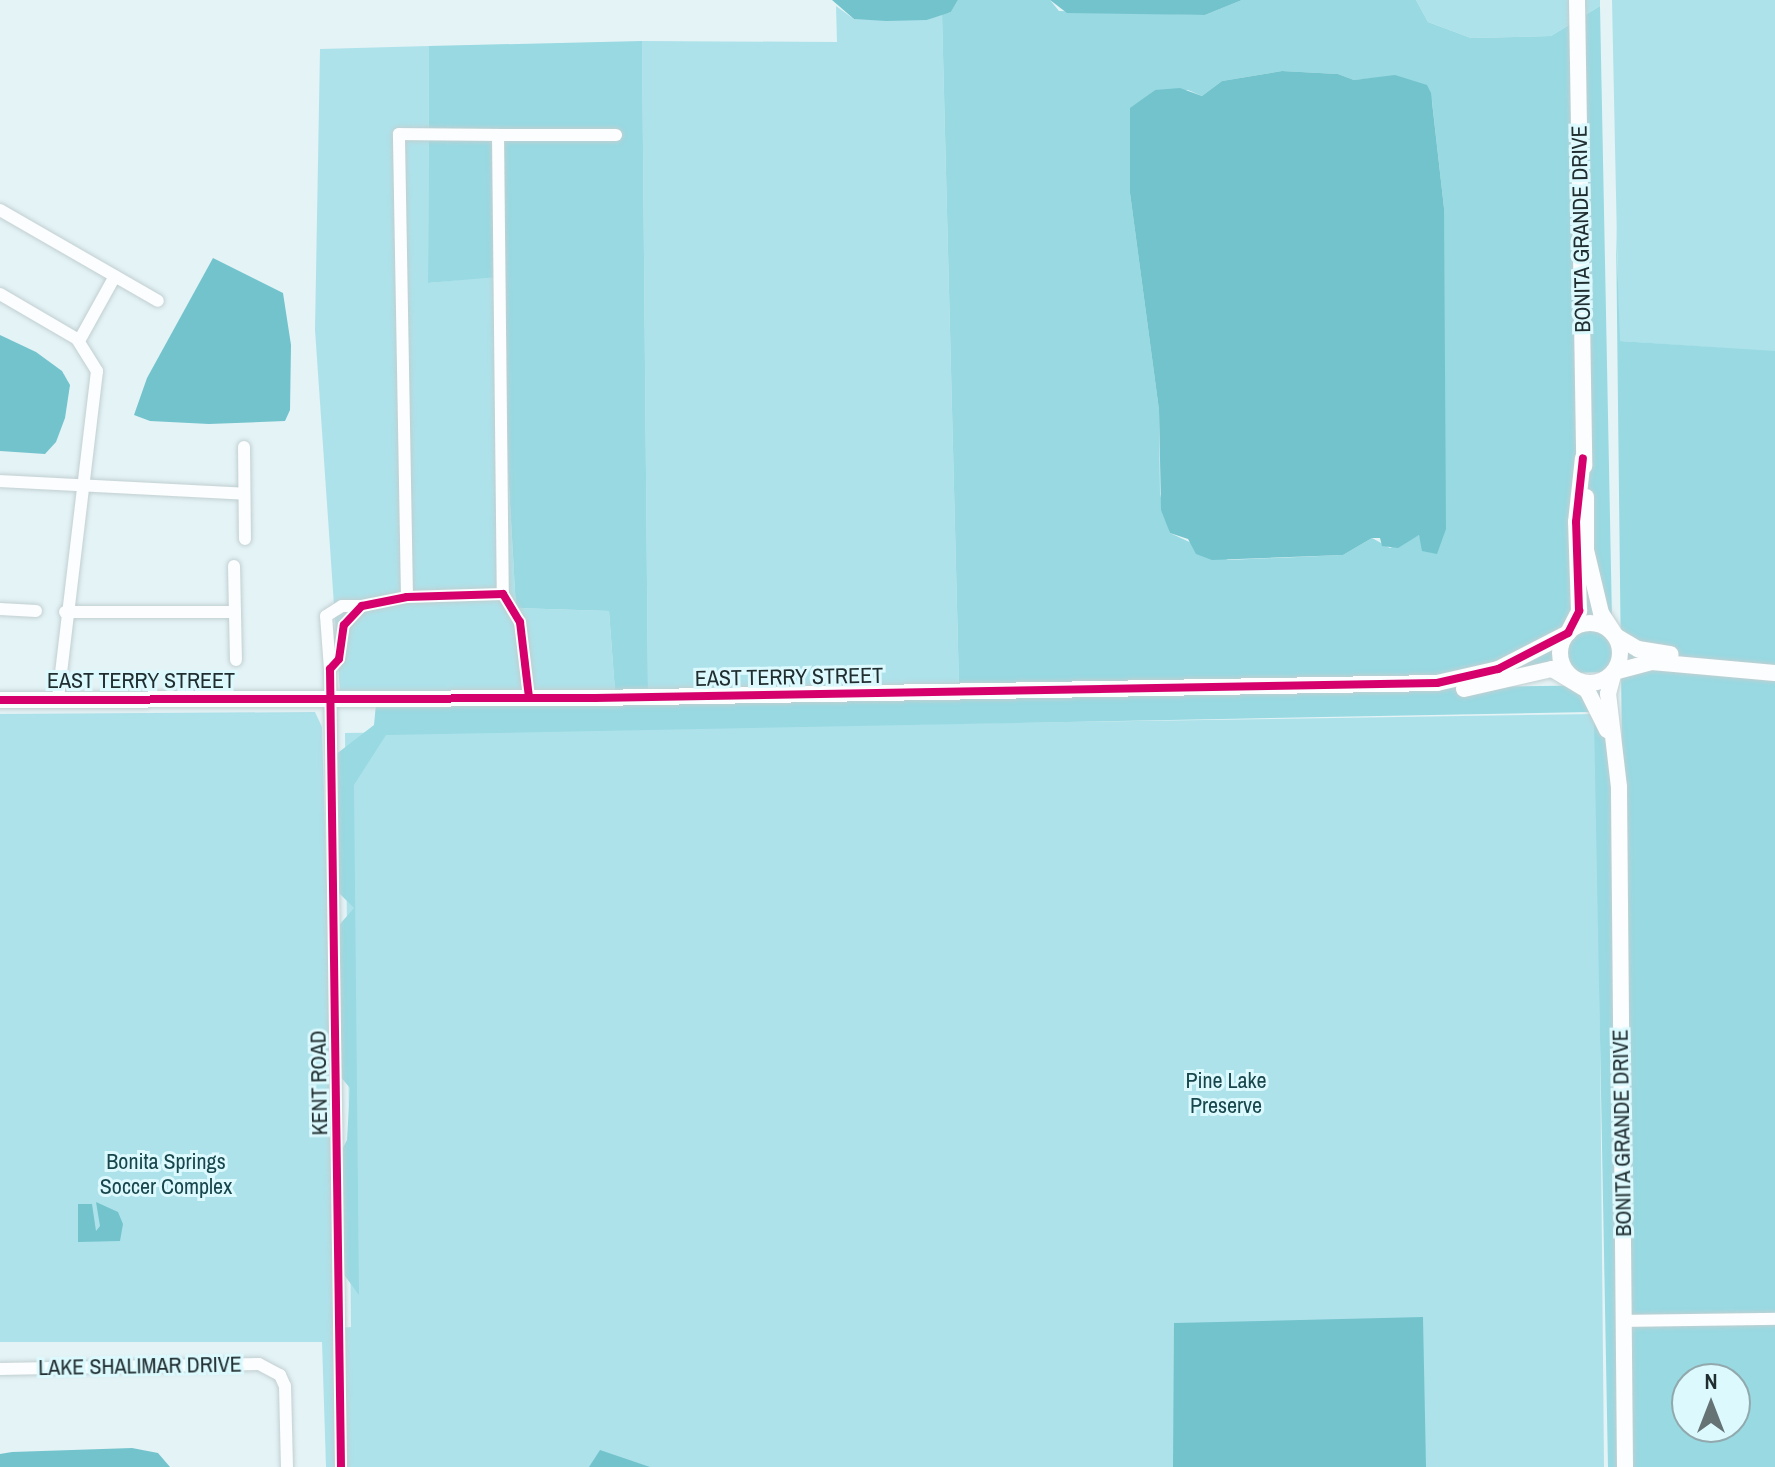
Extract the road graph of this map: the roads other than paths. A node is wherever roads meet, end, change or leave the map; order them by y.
1 (1577, 0) edge
2 (498, 135) junction
3 (616, 135) dead end
4 (0, 210) edge
5 (115, 276) junction
6 (0, 294) edge
7 (158, 301) dead end
8 (79, 341) junction
9 (244, 447) dead end
10 (1583, 458) junction
11 (0, 483) edge
12 (83, 487) junction
13 (244, 494) junction
14 (245, 539) dead end
15 (234, 566) dead end
16 (503, 594) junction
17 (407, 597) junction
18 (362, 606) junction
19 (339, 607) junction
20 (0, 609) edge
21 (36, 611) dead end
22 (65, 612) junction
23 (235, 612) junction
24 (351, 620) junction
25 (1568, 633) junction
26 (1616, 636) junction
27 (236, 660) dead end
28 (1714, 665) junction
29 (330, 669) junction
30 (1614, 672) junction
31 (1775, 673) edge
32 (1573, 678) junction
33 (1287, 686) junction
34 (529, 697) junction
35 (329, 698) junction
36 (58, 699) junction
37 (0, 700) edge
38 (1619, 793) junction
39 (1775, 1319) edge
40 (1623, 1321) junction
41 (0, 1369) edge
42 (287, 1467) edge
43 (341, 1467) edge
44 (1625, 1467) edge

1 - 10 street, BONITA GRANDE DRIVE
2 - 3 street
2 - 16 street
2 - 17 street
4 - 5 street
5 - 7 street
5 - 8 street
6 - 8 street
8 - 12 street
9 - 13 street
10 - 25 street, BONITA GRANDE DRIVE
10 - 26 street, BONITA GRANDE DRIVE
11 - 12 street
12 - 13 street
12 - 22 street
13 - 14 street
15 - 23 street
16 - 17 street
16 - 34 street
17 - 18 street
18 - 19 street
18 - 24 street
19 - 24 street
19 - 29 street
20 - 21 street
22 - 23 street
22 - 36 street
23 - 27 street
24 - 29 street
25 - 26 street
25 - 32 street
25 - 33 street, EAST TERRY STREET
26 - 28 street
26 - 30 street
28 - 30 street
28 - 31 street
29 - 35 street, KENT ROAD
30 - 32 street
30 - 38 street, BONITA GRANDE DRIVE
32 - 33 street, EAST TERRY STREET
32 - 38 street, BONITA GRANDE DRIVE
33 - 34 street, EAST TERRY STREET
34 - 35 street, EAST TERRY STREET
35 - 36 street, EAST TERRY STREET
35 - 43 street, KENT ROAD
36 - 37 street, EAST TERRY STREET
38 - 40 street, BONITA GRANDE DRIVE
39 - 40 street
40 - 44 street, BONITA GRANDE DRIVE
41 - 42 street, LAKE SHALIMAR DRIVE

